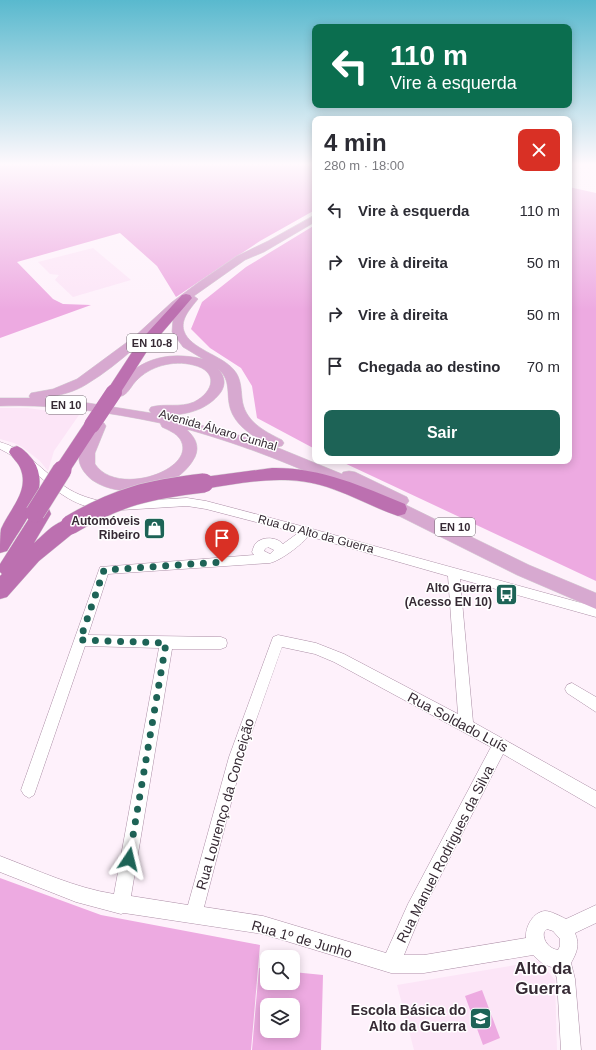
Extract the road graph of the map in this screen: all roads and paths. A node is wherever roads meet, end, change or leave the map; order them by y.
1 (312, 220) edge
2 (189, 299) junction
3 (117, 392) junction
4 (22, 397) junction
5 (0, 398) edge
6 (0, 402) edge
7 (132, 410) junction
8 (95, 426) junction
9 (0, 445) edge
10 (17, 452) junction
11 (311, 458) edge
12 (324, 464) edge
13 (398, 509) junction
14 (39, 514) junction
15 (305, 531) junction
16 (0, 546) edge
17 (280, 552) junction
18 (267, 559) junction
19 (0, 567) edge
20 (454, 572) junction
21 (0, 582) edge
22 (596, 589) edge
23 (0, 591) edge
24 (596, 601) edge
25 (596, 612) edge
26 (80, 640) junction
27 (221, 642) dead end
28 (166, 643) junction
29 (316, 650) joint
30 (572, 689) dead end
31 (596, 705) edge
32 (466, 726) junction
33 (500, 744) junction
34 (29, 790) dead end
35 (596, 800) edge
36 (0, 864) edge
37 (121, 905) junction
38 (194, 914) junction
39 (596, 914) edge
40 (564, 930) junction
41 (537, 945) junction
42 (561, 959) junction
43 (391, 964) junction
44 (571, 1050) edge

1 - 2 main road, EN 10-8
2 - 3 highway, EN 10-8
2 - 4 main road
2 - 11 main road
3 - 7 main road
3 - 8 highway, EN 10-8, bridge
4 - 5 main road, Avenida Álvaro Cunhal / EN 10
4 - 7 main road, Avenida Álvaro Cunhal / EN 10
6 - 7 main road, Avenida Álvaro Cunhal / EN 10
7 - 8 main road
7 - 11 main road, Avenida Álvaro Cunhal / EN 10
7 - 13 main road, Avenida Álvaro Cunhal / EN 10
8 - 14 highway, EN 10-8
9 - 10 street, Rua do Alto da Guerra
10 - 15 street, Rua do Alto da Guerra
10 - 16 highway
12 - 22 main road, Avenida Álvaro Cunhal / EN 10
13 - 23 highway, bridge
13 - 24 main road, Avenida Álvaro Cunhal / EN 10
14 - 19 highway, EN 10-8
14 - 21 highway, EN 10-8
15 - 17 street
15 - 20 street, Rua do Alto da Guerra
17 - 18 street
17 - 18 street
18 - 26 street
20 - 25 street, Rua do Alto da Guerra
20 - 32 street
26 - 28 street
26 - 34 street
27 - 28 street
28 - 37 street
29 - 32 street, Rua Soldado Luís
29 - 38 street, Rua Lourenço da Conceição
30 - 31 street
32 - 33 street, Rua Soldado Luís
33 - 35 street, Rua Soldado Luís
33 - 43 street, Rua Manuel Rodrigues da Silva
36 - 37 street, Rua 1º de Junho
37 - 38 street, Rua 1º de Junho
38 - 43 street, Rua 1º de Junho
39 - 40 street
40 - 41 street
40 - 42 street
41 - 42 street
41 - 43 street, Rua 1º de Junho
42 - 44 street

